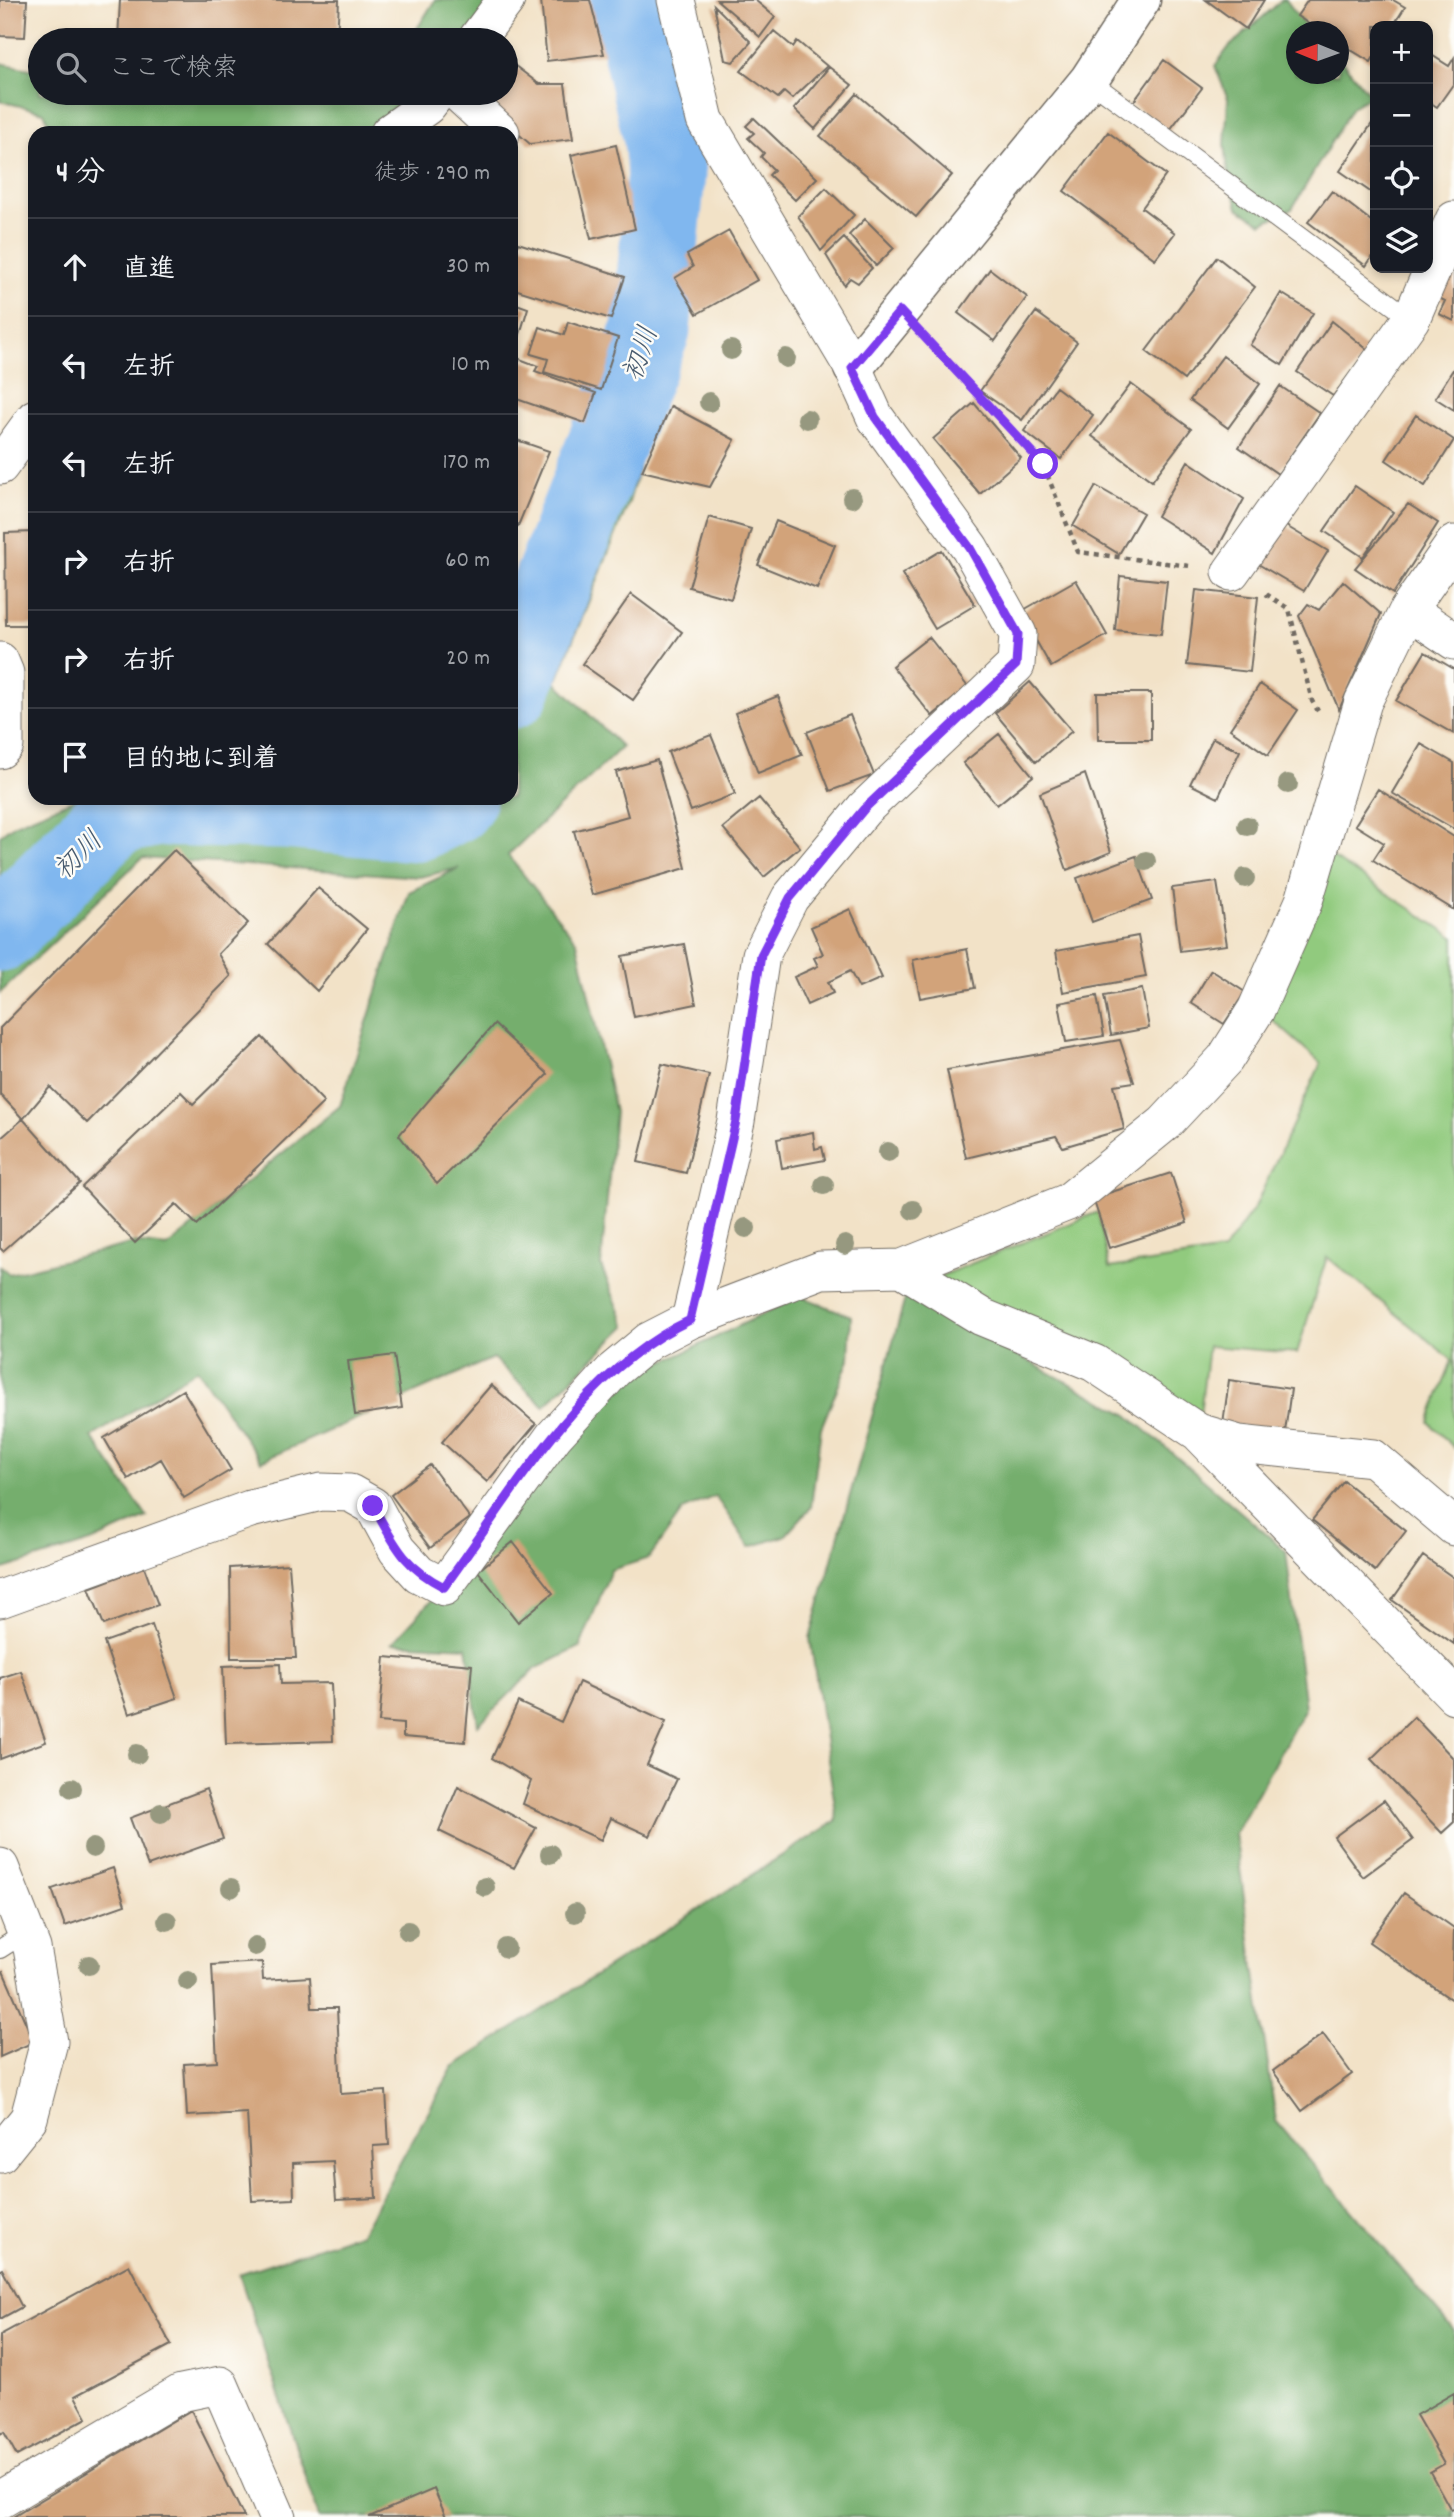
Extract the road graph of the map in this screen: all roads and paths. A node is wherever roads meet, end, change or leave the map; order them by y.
1 (506, 0) edge
2 (676, 0) edge
3 (1141, 0) edge
4 (485, 28) edge
5 (1089, 80) junction
6 (428, 105) edge
7 (471, 105) edge
8 (399, 126) edge
9 (493, 126) edge
10 (1454, 220) edge
11 (900, 311) junction
12 (1411, 319) junction
13 (852, 368) junction
14 (28, 428) edge
15 (0, 466) edge
16 (1454, 544) edge
17 (1231, 572) junction
18 (1408, 610) junction
19 (1454, 641) edge
20 (0, 661) edge
21 (13, 746) edge
22 (1345, 761) junction
23 (902, 1268) junction
24 (690, 1320) junction
25 (1198, 1432) junction
26 (1454, 1527) edge
27 (0, 1599) edge
28 (1454, 1695) edge
29 (0, 1867) edge
30 (13, 1941) edge
31 (0, 2154) edge
32 (0, 2500) edge
33 (277, 2517) edge

1 - 4 street
2 - 13 street
3 - 5 street
5 - 11 street
5 - 12 lane
6 - 8 street
7 - 9 street
10 - 12 street
11 - 13 street
11 - 17 path
12 - 17 street
13 - 24 street
14 - 15 street
16 - 18 street
17 - 22 path
18 - 19 street
18 - 22 street
20 - 21 street
22 - 23 street
23 - 24 street
23 - 25 street
24 - 27 street
25 - 26 street
25 - 28 street
29 - 30 street
30 - 31 street
32 - 33 street

